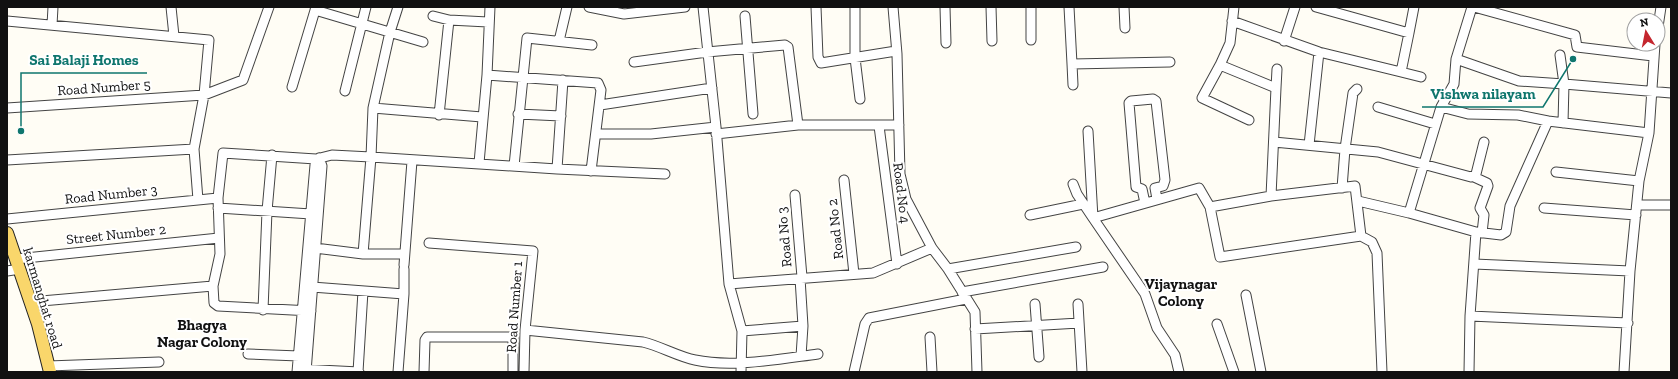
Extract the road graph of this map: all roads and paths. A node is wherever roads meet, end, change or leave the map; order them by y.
1 (53, 7) edge
2 (171, 7) edge
3 (269, 7) edge
4 (366, 7) edge
5 (398, 7) edge
6 (490, 7) edge
7 (567, 7) edge
8 (589, 7) edge
9 (685, 7) edge
10 (703, 7) edge
11 (816, 7) edge
12 (855, 7) edge
13 (893, 7) edge
14 (945, 7) edge
15 (991, 7) edge
16 (1031, 7) edge
17 (1069, 7) edge
18 (1124, 7) edge
19 (1234, 7) edge
20 (1295, 7) edge
21 (1316, 7) edge
22 (1414, 7) edge
23 (1473, 7) edge
24 (316, 8) edge
25 (657, 9) edge
26 (624, 11) edge
27 (433, 16) dead end
28 (745, 16) dead end
29 (448, 20) junction
30 (7, 21) edge
31 (1232, 21) junction
32 (488, 22) junction
33 (360, 24) junction
34 (52, 25) junction
35 (1125, 28) dead end
36 (390, 32) junction
37 (1409, 33) junction
38 (174, 36) junction
39 (1032, 40) dead end
40 (559, 41) junction
41 (992, 41) dead end
42 (1284, 41) junction
43 (423, 42) dead end
44 (946, 43) dead end
45 (592, 45) dead end
46 (748, 49) junction
47 (896, 51) junction
48 (707, 52) junction
49 (1319, 52) junction
50 (1654, 52) edge
51 (1560, 55) dead end
52 (1653, 56) junction
53 (855, 58) junction
54 (1456, 59) junction
55 (634, 62) dead end
56 (1170, 62) dead end
57 (1072, 64) junction
58 (1220, 65) junction
59 (1277, 69) dead end
60 (1400, 72) junction
61 (487, 75) junction
62 (1421, 76) dead end
63 (522, 78) junction
64 (563, 80) junction
65 (1564, 84) junction
66 (1073, 85) dead end
67 (292, 87) dead end
68 (712, 88) junction
69 (1276, 88) junction
70 (1357, 89) dead end
71 (345, 91) dead end
72 (1653, 91) junction
73 (1671, 93) edge
74 (204, 95) junction
75 (860, 99) dead end
76 (600, 105) junction
77 (1441, 106) junction
78 (1378, 107) dead end
79 (7, 108) edge
80 (373, 108) junction
81 (518, 114) junction
82 (754, 114) dead end
83 (439, 115) junction
84 (560, 116) junction
85 (482, 117) junction
86 (1249, 120) dead end
87 (1548, 121) junction
88 (1563, 123) junction
89 (1435, 124) junction
90 (798, 125) junction
91 (899, 125) junction
92 (880, 126) junction
93 (716, 130) junction
94 (1088, 131) dead end
95 (1649, 133) junction
96 (596, 134) junction
97 (1274, 142) junction
98 (1484, 142) dead end
99 (1309, 145) junction
100 (194, 149) junction
101 (1345, 149) junction
102 (272, 155) junction
103 (371, 157) junction
104 (319, 158) junction
105 (7, 160) edge
106 (412, 161) junction
107 (479, 164) junction
108 (1423, 164) junction
109 (514, 166) junction
110 (557, 169) junction
111 (591, 171) junction
112 (1556, 172) dead end
113 (665, 174) dead end
114 (1474, 176) junction
115 (844, 180) dead end
116 (1639, 181) junction
117 (1073, 184) dead end
118 (1342, 188) junction
119 (795, 195) dead end
120 (1271, 196) junction
121 (218, 198) junction
122 (198, 200) junction
123 (1158, 200) junction
124 (1358, 201) junction
125 (1145, 203) junction
126 (1083, 204) junction
127 (1637, 205) junction
128 (1671, 205) edge
129 (1210, 207) junction
130 (218, 208) junction
131 (1544, 208) dead end
132 (267, 211) junction
133 (1409, 213) junction
134 (311, 214) junction
135 (1030, 215) dead end
136 (1636, 215) junction
137 (1093, 218) junction
138 (7, 219) edge
139 (7, 233) edge
140 (1479, 233) junction
141 (1361, 236) junction
142 (219, 238) junction
143 (429, 243) dead end
144 (1076, 247) dead end
145 (315, 248) junction
146 (932, 248) junction
147 (363, 254) junction
148 (404, 254) junction
149 (18, 264) junction
150 (897, 264) junction
151 (1474, 264) junction
152 (1103, 268) dead end
153 (948, 269) junction
154 (7, 270) edge
155 (1630, 271) junction
156 (854, 274) junction
157 (801, 277) junction
158 (729, 284) junction
159 (213, 286) junction
160 (312, 287) junction
161 (363, 291) junction
162 (404, 294) junction
163 (1246, 295) dead end
164 (964, 296) junction
165 (30, 302) junction
166 (1034, 304) dead end
167 (1078, 304) dead end
168 (263, 310) junction
169 (307, 311) junction
170 (1470, 316) junction
171 (1079, 323) junction
172 (1628, 323) junction
173 (1217, 324) dead end
174 (1036, 325) junction
175 (802, 326) junction
176 (975, 329) junction
177 (525, 330) junction
178 (742, 331) junction
179 (930, 337) dead end
180 (248, 354) dead end
181 (818, 354) dead end
182 (299, 356) junction
183 (801, 356) junction
184 (1039, 357) dead end
185 (159, 362) dead end
186 (741, 368) edge
187 (49, 369) edge
188 (302, 370) edge
189 (358, 372) edge
190 (398, 372) edge
191 (424, 372) edge
192 (513, 372) edge
193 (524, 372) edge
194 (854, 372) edge
195 (932, 372) edge
196 (977, 372) edge
197 (1082, 372) edge
198 (1179, 372) edge
199 (1234, 372) edge
200 (1260, 372) edge
201 (1382, 372) edge
202 (1469, 372) edge
203 (1624, 372) edge

1 - 34 street
2 - 38 street
3 - 74 street, Road Number 5
4 - 33 street
5 - 36 street
6 - 32 street
7 - 40 street
8 - 26 street
9 - 25 street
10 - 48 street
11 - 53 street
12 - 53 street
13 - 47 street
14 - 44 street
15 - 41 street
16 - 39 street
17 - 57 street
18 - 35 street
19 - 31 street
20 - 42 street
21 - 37 street
22 - 37 street
23 - 52 street
23 - 54 street
24 - 33 street
24 - 67 street
25 - 26 street
27 - 29 street
28 - 46 street
29 - 32 street
29 - 83 street
30 - 34 street
31 - 42 street
31 - 58 street
32 - 61 street
33 - 36 street
33 - 71 street
34 - 38 street
36 - 43 street
36 - 80 street
37 - 60 street
38 - 74 street
40 - 45 street
40 - 63 street
42 - 49 street
46 - 48 street
46 - 82 street
46 - 90 street
47 - 53 street
47 - 91 street
48 - 55 street
48 - 68 street
49 - 60 street
49 - 99 street
50 - 52 street
51 - 65 street
52 - 72 street
53 - 75 street
54 - 65 street
54 - 77 street
56 - 57 street
57 - 66 street
58 - 69 street
58 - 86 street
59 - 69 street
60 - 62 street
61 - 63 street
61 - 85 street
63 - 64 street
63 - 81 street
64 - 76 street
64 - 84 street
65 - 72 street
65 - 88 street
68 - 76 street
68 - 93 street
69 - 97 street
70 - 101 street
72 - 73 street
72 - 95 street
74 - 79 street, Road Number 5
74 - 100 street
76 - 96 street
77 - 87 street
77 - 89 street
78 - 89 street
80 - 83 street
80 - 103 street
81 - 84 street
81 - 109 street
83 - 85 street
84 - 110 street
85 - 107 street
87 - 88 street
87 - 140 street
88 - 95 street
89 - 108 street
90 - 92 street
90 - 93 street
91 - 92 street
91 - 146 street
92 - 150 street, Road No 4
93 - 96 street
93 - 158 street
94 - 137 street
95 - 116 street
96 - 111 street
97 - 99 street
97 - 120 street
98 - 114 street
99 - 101 street
100 - 105 street
100 - 122 street
101 - 108 street
101 - 118 street
102 - 104 street
102 - 121 street
102 - 132 street
103 - 104 street
103 - 106 street
103 - 147 street
104 - 134 street
104 - 145 street
106 - 107 street
106 - 148 street
107 - 109 street
108 - 114 street
108 - 133 street
109 - 110 street
110 - 111 street
111 - 113 street
112 - 116 street
114 - 140 street
115 - 156 street, Road No 2
116 - 127 street
117 - 126 street
118 - 120 street
118 - 124 street
119 - 157 street, Road No 3
120 - 129 street
121 - 122 street, Road Number 3
121 - 130 street
122 - 138 street, Road Number 3
123 - 125 street
123 - 125 street
123 - 129 street
124 - 133 street
124 - 141 street
125 - 137 street
126 - 135 street
126 - 137 street
127 - 128 street
127 - 136 street
129 - 141 street
130 - 132 street
130 - 142 street
131 - 136 street
132 - 134 street
132 - 168 street
133 - 140 street
134 - 169 street
136 - 155 street
137 - 198 street
139 - 149 main road, karmanghat road
140 - 151 street
141 - 201 street
142 - 149 street, Street Number 2
142 - 159 street
143 - 177 street, Road Number 1
144 - 153 street
145 - 147 street
145 - 160 street
146 - 150 street
146 - 153 street
147 - 148 street
148 - 162 street
149 - 154 street, Street Number 2
149 - 165 main road, karmanghat road
150 - 156 street
151 - 155 street
151 - 170 street
152 - 164 street
153 - 164 street
155 - 172 street
156 - 157 street
157 - 158 street
157 - 175 street, Road No 3
158 - 178 street
159 - 165 street
159 - 168 street
160 - 161 street
160 - 169 street
161 - 162 street
161 - 189 street
162 - 190 street
163 - 200 street
164 - 176 street
164 - 194 street
165 - 187 main road, karmanghat road
166 - 174 street
167 - 171 street
168 - 169 street
169 - 182 street
169 - 188 street
170 - 172 street
170 - 202 street
171 - 174 street
171 - 197 street
172 - 203 street
173 - 199 street
174 - 176 street
174 - 184 street
175 - 178 street
175 - 183 street, Road No 3
176 - 196 street
177 - 186 street
177 - 193 street, Road Number 1
178 - 186 street
179 - 195 street
180 - 182 street
181 - 183 street
182 - 188 street
183 - 186 street
185 - 187 street
188 - 189 street
191 - 192 street

